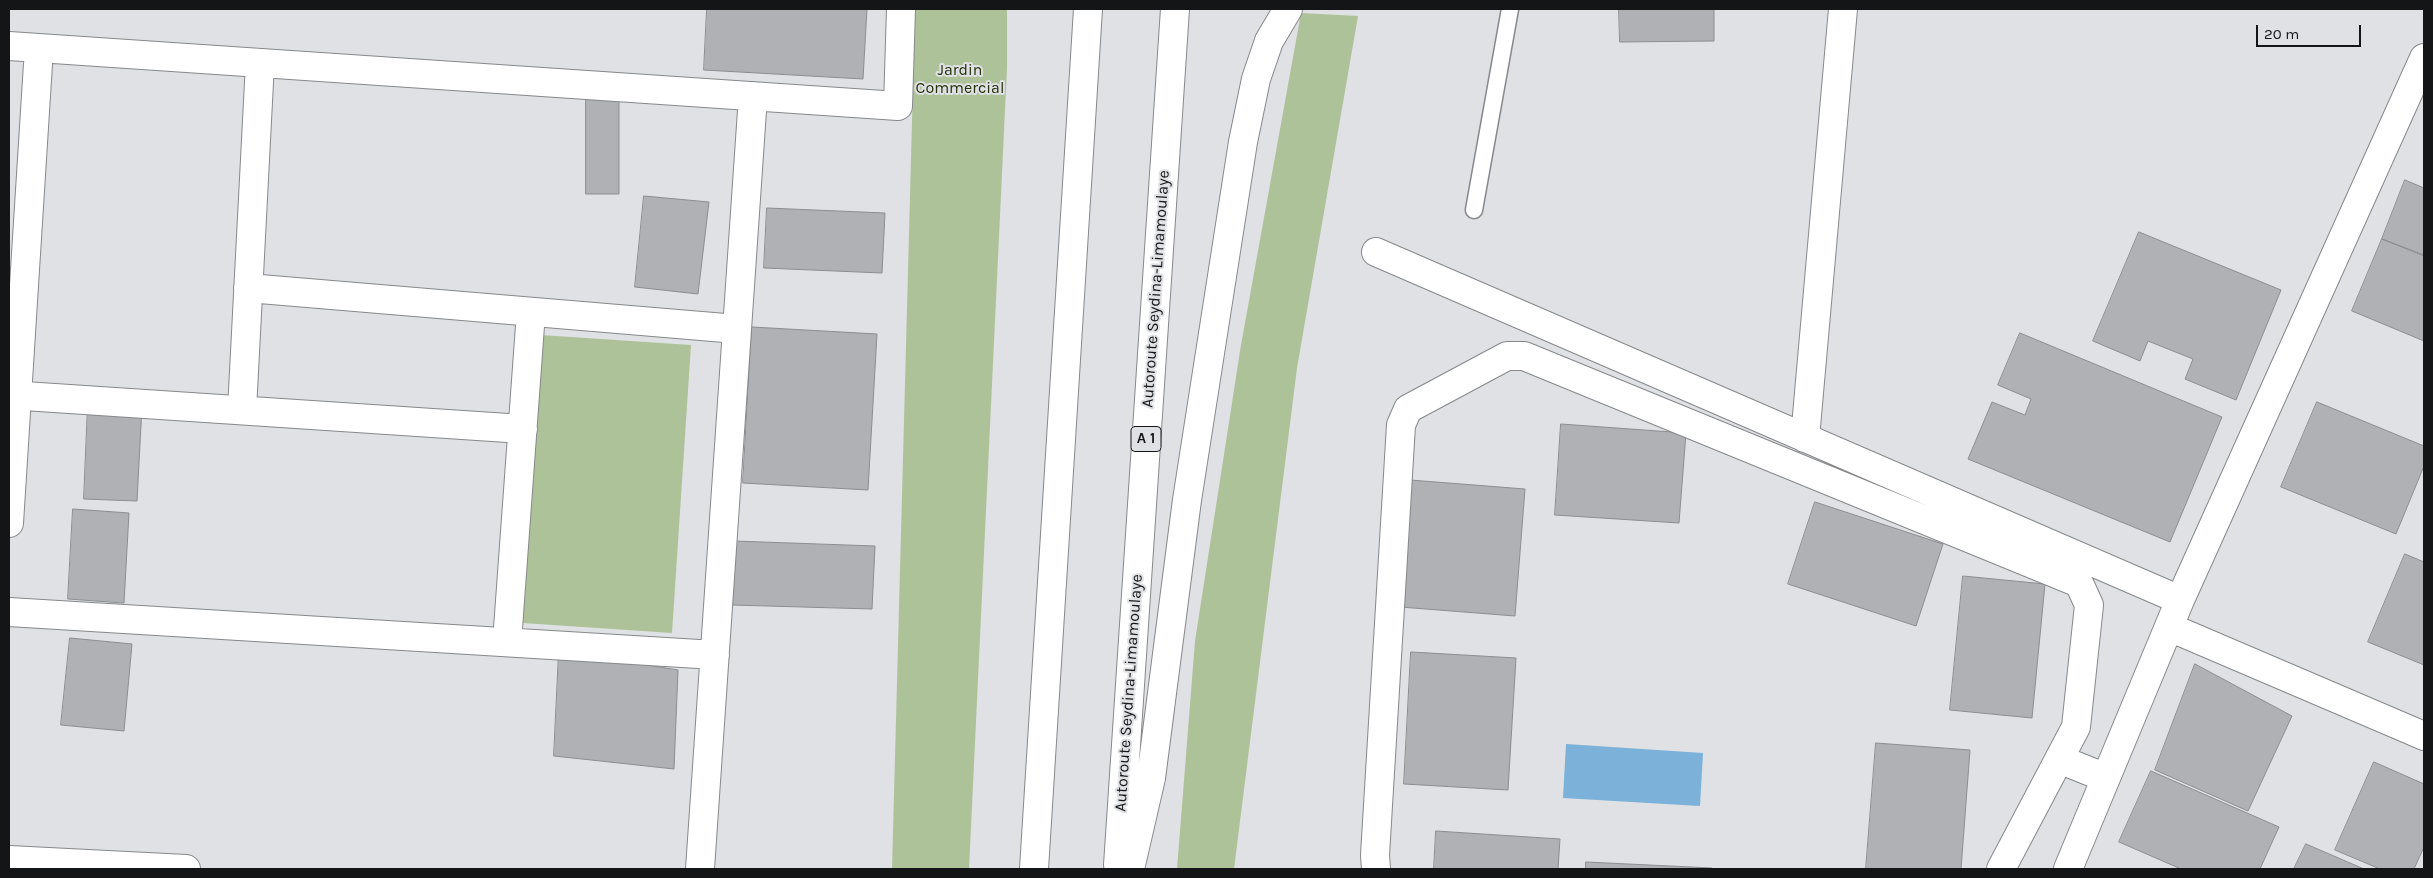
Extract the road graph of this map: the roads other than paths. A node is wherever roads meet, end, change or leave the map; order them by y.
1 (901, 9) edge
2 (1088, 9) edge
3 (1175, 9) edge
4 (1288, 9) edge
5 (1510, 9) edge
6 (1843, 9) edge
7 (9, 46) edge
8 (39, 48) junction
9 (2424, 58) edge
10 (260, 63) junction
11 (753, 96) junction
12 (1474, 210) dead end
13 (1376, 252) dead end
14 (248, 288) junction
15 (531, 312) junction
16 (737, 329) junction
17 (13, 396) edge
18 (242, 410) junction
19 (523, 428) junction
20 (1804, 438) junction
21 (9, 523) edge
22 (2180, 600) junction
23 (9, 612) edge
24 (2169, 627) junction
25 (507, 642) junction
26 (715, 654) junction
27 (2424, 736) edge
28 (2059, 758) junction
29 (2106, 778) junction
30 (9, 860) edge
31 (80, 866) edge
32 (186, 869) edge
33 (700, 869) edge
34 (1034, 869) edge
35 (1117, 869) edge
36 (1130, 869) edge
37 (1376, 869) edge
38 (2001, 869) edge
39 (2068, 869) edge

1 - 11 main road
2 - 34 main road
3 - 35 main road, Autoroute Seydina-Limamoulaye / A 1
4 - 36 main road
5 - 12 lane
6 - 20 main road
7 - 8 main road
8 - 10 main road
8 - 17 main road
9 - 22 main road
10 - 11 main road
10 - 14 main road
11 - 16 main road
13 - 20 main road
14 - 15 main road
14 - 18 main road
15 - 16 main road
15 - 19 main road
16 - 26 main road
17 - 18 main road
17 - 21 main road
18 - 19 main road
19 - 25 main road
20 - 22 main road
22 - 24 main road
23 - 25 main road
24 - 27 main road
24 - 29 main road
25 - 26 main road
26 - 33 main road
28 - 29 main road
28 - 37 main road
28 - 38 main road
29 - 39 main road
30 - 31 main road
31 - 32 main road

